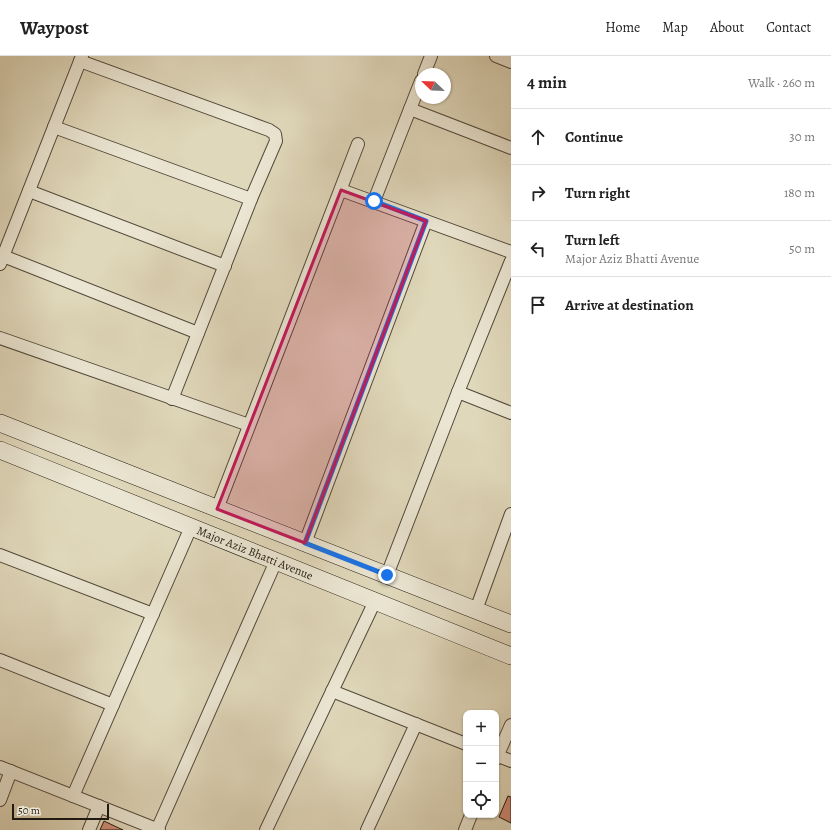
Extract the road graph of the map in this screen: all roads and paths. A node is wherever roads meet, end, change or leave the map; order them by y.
1 (431, 56) edge
2 (496, 56) edge
3 (81, 58) edge
4 (511, 62) edge
5 (426, 68) edge
6 (415, 96) edge
7 (410, 109) junction
8 (54, 127) junction
9 (358, 144) dead end
10 (511, 148) edge
11 (341, 190) junction
12 (29, 192) junction
13 (251, 199) junction
14 (374, 201) junction
15 (426, 221) junction
16 (511, 252) edge
17 (2, 260) edge
18 (511, 261) edge
19 (225, 266) junction
20 (198, 333) junction
21 (0, 338) edge
22 (458, 392) junction
23 (172, 398) junction
24 (511, 413) edge
25 (0, 423) edge
26 (248, 426) junction
27 (0, 450) edge
28 (217, 508) junction
29 (511, 514) edge
30 (191, 527) junction
31 (305, 543) junction
32 (0, 555) edge
33 (276, 561) junction
34 (387, 575) junction
35 (375, 601) junction
36 (476, 610) junction
37 (153, 614) junction
38 (511, 624) edge
39 (511, 656) edge
40 (0, 660) edge
41 (332, 691) junction
42 (113, 705) junction
43 (416, 724) junction
44 (511, 725) edge
45 (463, 743) edge
46 (499, 751) edge
47 (499, 758) edge
48 (511, 761) edge
49 (5, 769) edge
50 (73, 796) junction
51 (0, 800) edge
52 (99, 806) junction
53 (470, 818) edge
54 (89, 830) edge
55 (158, 830) edge
56 (266, 830) edge
57 (367, 830) edge
58 (465, 830) edge

1 - 5 street
2 - 4 street
3 - 8 street
3 - 13 street
6 - 7 street
7 - 10 street
7 - 14 street
8 - 12 street
8 - 13 street
9 - 11 street
11 - 14 street
11 - 26 street
12 - 17 street
12 - 19 street
13 - 19 street
14 - 15 street
15 - 16 street
15 - 31 street
17 - 20 street
18 - 22 street
19 - 20 street
20 - 23 street
21 - 23 street
22 - 24 street
22 - 34 street
23 - 26 street
25 - 28 main road
26 - 28 street
27 - 30 main road, Major Aziz Bhatti Avenue
28 - 31 main road
29 - 36 street
30 - 33 main road, Major Aziz Bhatti Avenue
30 - 37 street
31 - 34 main road
32 - 37 street
33 - 35 main road, Major Aziz Bhatti Avenue
33 - 55 street
34 - 36 main road
35 - 39 main road, Major Aziz Bhatti Avenue
35 - 41 street
36 - 38 main road
37 - 42 street
40 - 42 street
41 - 43 street
41 - 56 street
42 - 50 street
43 - 45 street
43 - 57 street
44 - 46 street
47 - 48 street
49 - 50 street
49 - 51 street
50 - 52 street
52 - 54 street
52 - 55 street
53 - 58 street

